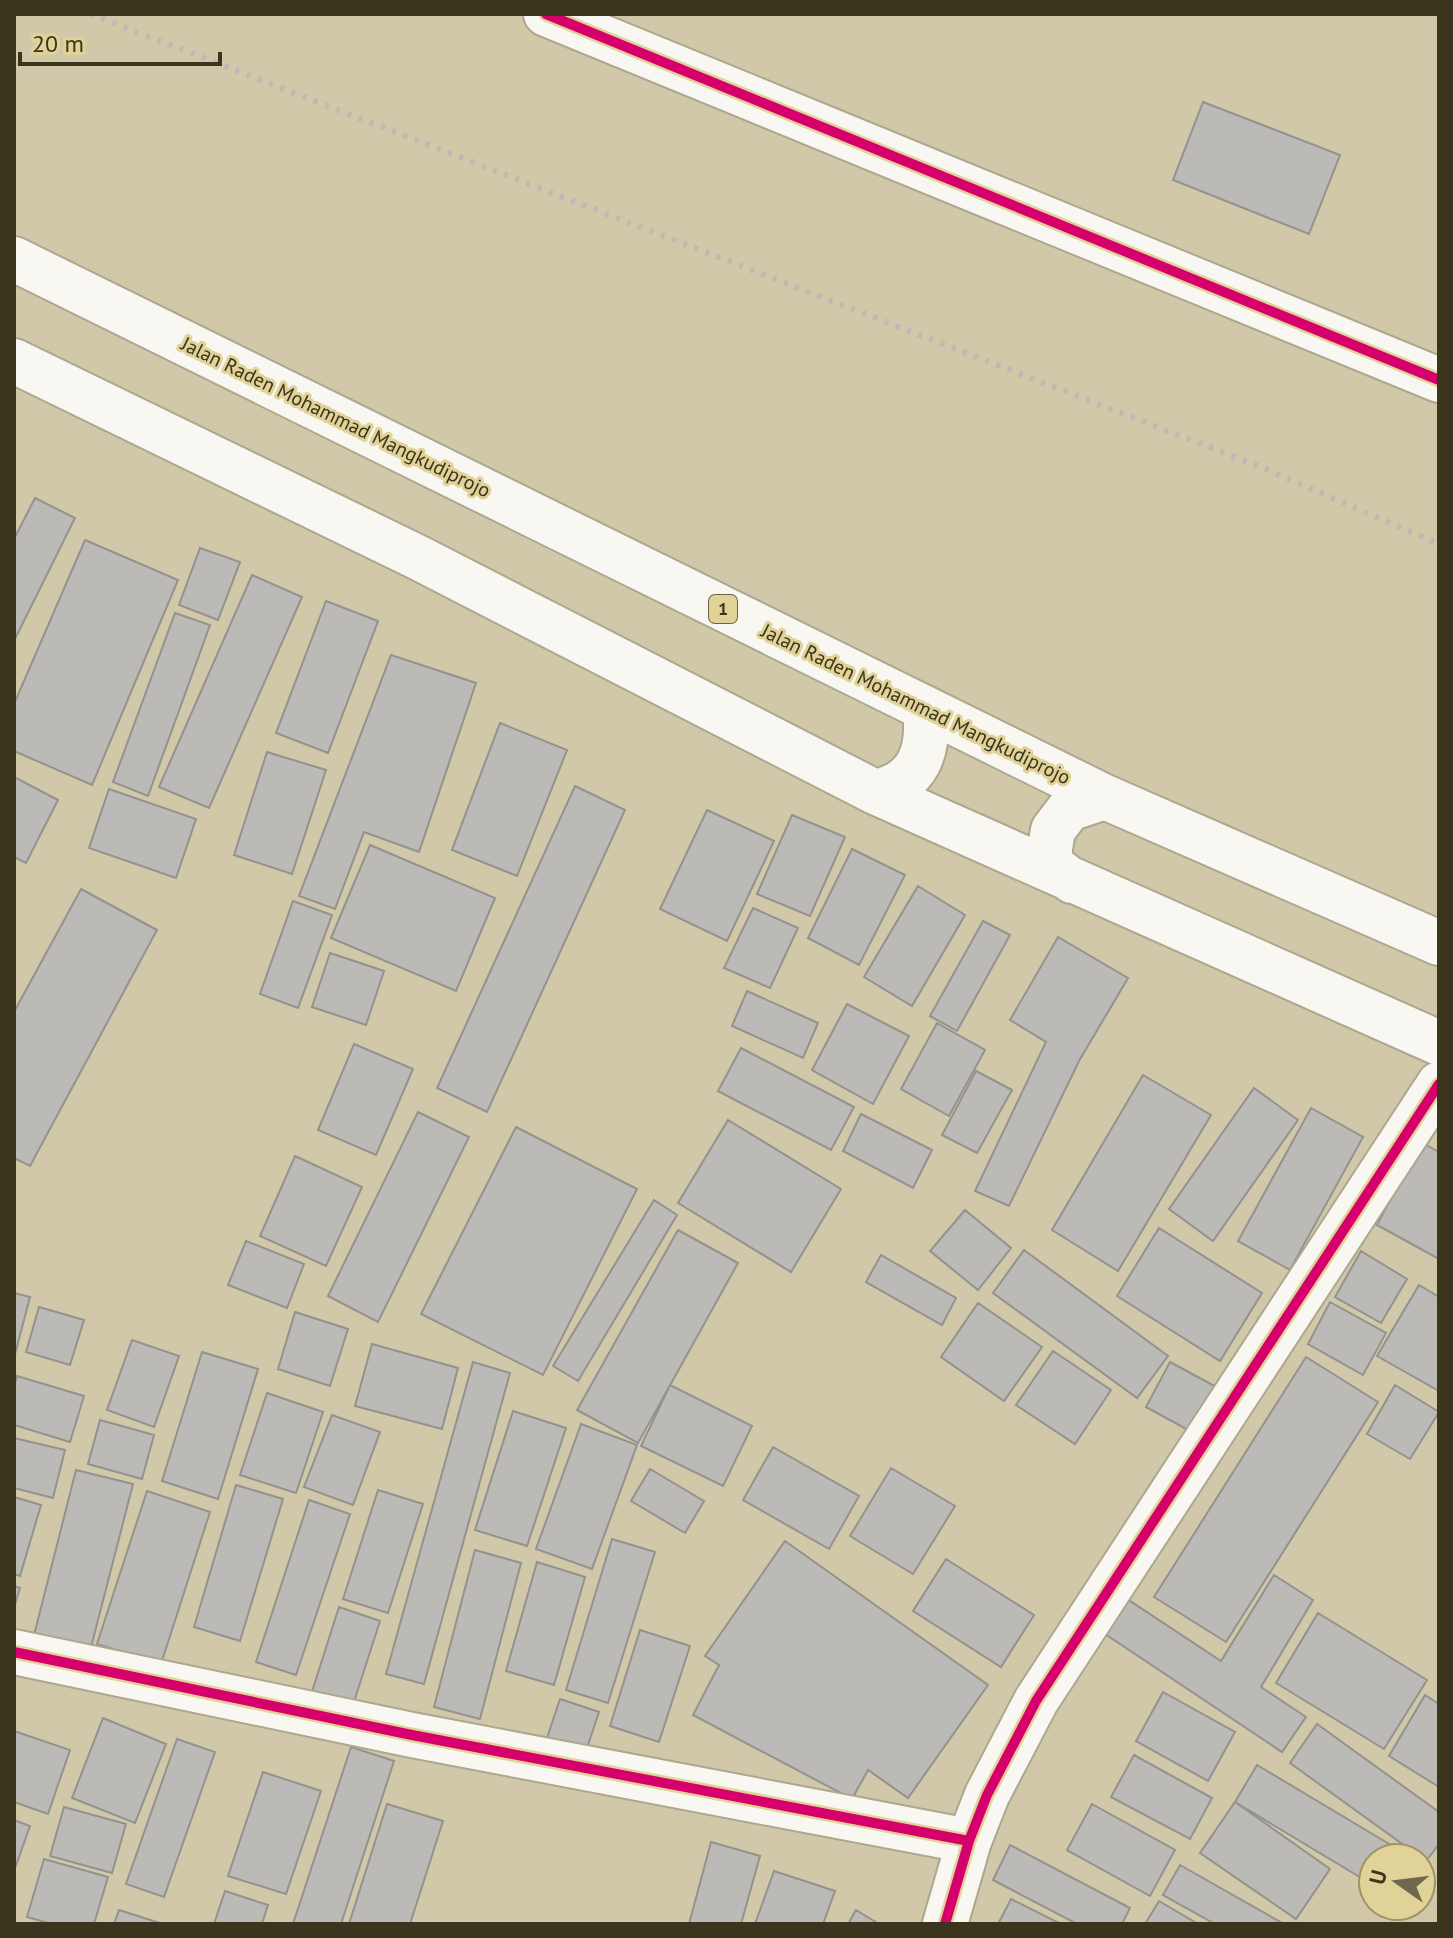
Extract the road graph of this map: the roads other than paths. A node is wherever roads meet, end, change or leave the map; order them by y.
1 (546, 14) edge
2 (14, 259) edge
3 (14, 361) edge
4 (1439, 380) edge
5 (925, 709) junction
6 (875, 792) junction
7 (1105, 797) junction
8 (1072, 881) junction
9 (1439, 943) edge
10 (1439, 1043) edge
11 (1439, 1084) edge
12 (14, 1652) edge
13 (969, 1841) junction
14 (945, 1924) edge

1 - 4 main road
2 - 5 main road, Jalan Raden Mohammad Mangkudiprojo / 1
3 - 6 main road
5 - 6 main road
5 - 7 main road, Jalan Raden Mohammad Mangkudiprojo / 1
6 - 8 main road
7 - 8 main road
7 - 9 main road, Jalan Raden Mohammad Mangkudiprojo / 1
8 - 10 main road
11 - 13 main road
12 - 13 main road
13 - 14 main road

